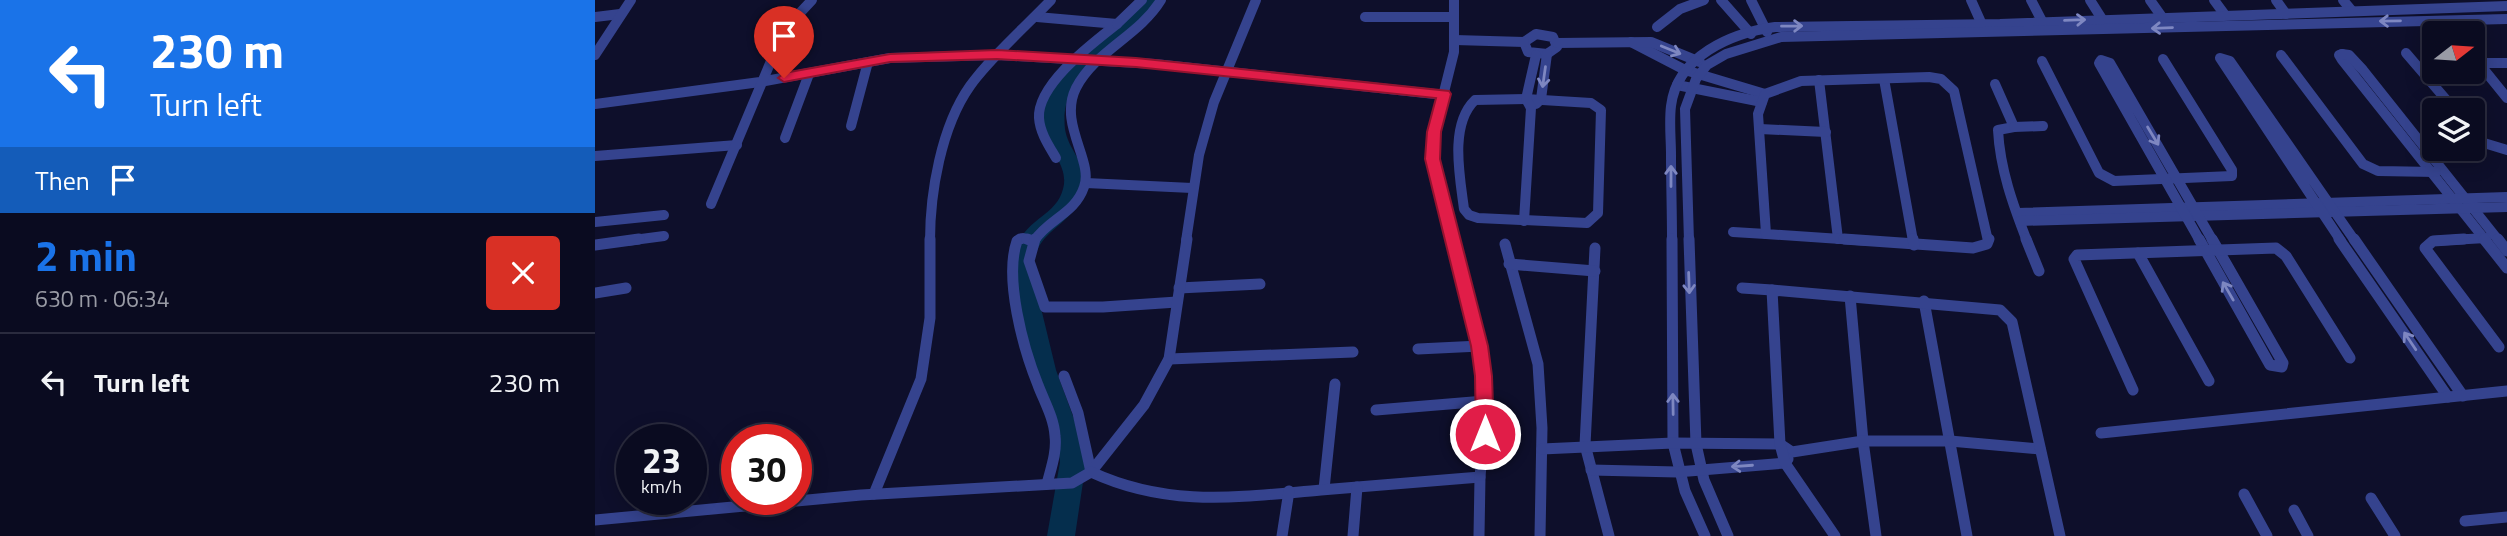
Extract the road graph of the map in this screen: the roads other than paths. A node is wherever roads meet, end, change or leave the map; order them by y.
1 (631, 0) edge
2 (812, 0) edge
3 (1051, 0) edge
4 (1142, 0) edge
5 (1161, 0) edge
6 (1256, 0) edge
7 (1454, 0) edge
8 (1676, 0) edge
9 (1705, 0) edge
10 (1721, 0) edge
11 (1751, 0) edge
12 (1971, 0) edge
13 (2031, 0) edge
14 (2090, 0) edge
15 (2150, 0) edge
16 (2214, 0) edge
17 (2276, 0) edge
18 (2343, 0) edge
19 (2413, 0) edge
20 (2476, 3) edge
21 (2491, 6) junction
22 (2507, 6) edge
23 (1681, 9) junction
24 (2421, 10) junction
25 (2352, 11) junction
26 (620, 14) junction
27 (2286, 14) junction
28 (2225, 15) junction
29 (595, 16) edge
30 (2200, 16) junction
31 (1037, 17) junction
32 (1365, 17) dead end
33 (1454, 17) junction
34 (2162, 17) junction
35 (2184, 17) junction
36 (2323, 18) junction
37 (2102, 19) junction
38 (2491, 19) junction
39 (2505, 19) edge
40 (2042, 21) junction
41 (1118, 24) junction
42 (1657, 27) dead end
43 (2191, 27) junction
44 (2208, 27) junction
45 (1764, 28) junction
46 (2002, 28) junction
47 (1984, 29) junction
48 (1859, 30) junction
49 (1748, 32) junction
50 (1771, 38) junction
51 (1455, 40) junction
52 (1758, 41) junction
53 (1524, 42) junction
54 (1631, 42) junction
55 (1557, 43) junction
56 (2406, 52) dead end
57 (997, 54) junction
58 (1547, 54) junction
59 (595, 55) edge
60 (1536, 55) junction
61 (2281, 55) dead end
62 (1087, 59) junction
63 (2163, 59) dead end
64 (1697, 60) junction
65 (2042, 61) dead end
66 (2485, 61) edge
67 (868, 62) junction
68 (2507, 63) edge
69 (1685, 70) junction
70 (1704, 70) junction
71 (1227, 71) junction
72 (2485, 71) edge
73 (809, 74) junction
74 (1884, 79) junction
75 (1819, 80) junction
76 (760, 82) junction
77 (1995, 84) dead end
78 (1677, 85) junction
79 (1695, 88) junction
80 (1444, 94) junction
81 (1763, 98) junction
82 (2445, 98) edge
83 (2507, 98) edge
84 (1541, 99) junction
85 (2374, 99) junction
86 (2386, 99) junction
87 (595, 104) edge
88 (1529, 104) junction
89 (2124, 108) junction
90 (2136, 108) junction
91 (2266, 121) junction
92 (851, 126) dead end
93 (2043, 126) dead end
94 (2014, 127) junction
95 (1760, 129) junction
96 (1826, 132) junction
97 (785, 138) dead end
98 (2485, 143) edge
99 (737, 145) junction
100 (2507, 150) edge
101 (595, 156) edge
102 (1056, 158) dead end
103 (2437, 172) junction
104 (2178, 178) junction
105 (2164, 179) junction
106 (1086, 183) junction
107 (1192, 188) junction
108 (2507, 197) edge
109 (711, 204) dead end
110 (2315, 204) junction
111 (2463, 204) junction
112 (2507, 207) edge
113 (2328, 210) junction
114 (2186, 211) junction
115 (664, 215) dead end
116 (2019, 217) junction
117 (2199, 218) junction
118 (1524, 221) junction
119 (595, 222) edge
120 (1733, 232) dead end
121 (1766, 234) junction
122 (664, 236) dead end
123 (2483, 238) junction
124 (2496, 238) junction
125 (1838, 239) junction
126 (1030, 240) junction
127 (1505, 244) dead end
128 (1914, 244) junction
129 (595, 245) edge
130 (1595, 248) dead end
131 (2210, 249) junction
132 (2507, 251) edge
133 (2138, 253) junction
134 (1671, 254) junction
135 (1688, 254) junction
136 (1509, 264) junction
137 (2507, 268) edge
138 (1595, 271) junction
139 (2039, 271) dead end
140 (1260, 284) dead end
141 (626, 288) dead end
142 (1179, 288) junction
143 (1742, 288) dead end
144 (1772, 290) junction
145 (2382, 291) junction
146 (595, 293) edge
147 (1850, 296) junction
148 (1924, 301) junction
149 (1177, 302) junction
150 (2248, 327) junction
151 (2262, 327) junction
152 (1480, 346) junction
153 (2500, 348) dead end
154 (1418, 349) dead end
155 (1353, 352) dead end
156 (2350, 358) dead end
157 (1169, 359) junction
158 (1064, 376) dead end
159 (2209, 381) dead end
160 (1335, 384) dead end
161 (2133, 390) dead end
162 (2507, 391) edge
163 (2463, 396) junction
164 (2448, 397) junction
165 (1485, 401) junction
166 (1376, 410) dead end
167 (2101, 433) dead end
168 (1950, 440) junction
169 (1863, 441) junction
170 (1673, 443) junction
171 (1696, 444) junction
172 (1780, 444) junction
173 (1585, 445) junction
174 (1542, 449) junction
175 (2040, 449) junction
176 (1789, 458) junction
177 (1591, 470) junction
178 (1699, 470) junction
179 (1091, 472) junction
180 (1677, 472) junction
181 (1480, 477) junction
182 (1049, 484) junction
183 (1357, 487) junction
184 (1324, 489) junction
185 (1289, 491) junction
186 (2244, 494) dead end
187 (874, 495) junction
188 (2371, 498) dead end
189 (2294, 510) dead end
190 (2507, 517) edge
191 (595, 520) edge
192 (2465, 521) dead end
193 (1282, 536) edge
194 (1353, 536) edge
195 (1479, 536) edge
196 (1540, 536) edge
197 (1609, 536) edge
198 (1705, 536) edge
199 (1728, 536) edge
200 (1835, 536) edge
201 (1876, 536) edge
202 (1967, 536) edge
203 (2060, 536) edge
204 (2267, 536) edge
205 (2308, 536) edge
206 (2395, 536) edge

1 - 26 street
2 - 76 street
3 - 31 street
4 - 41 street
5 - 62 street
6 - 71 street
7 - 33 street
8 - 23 street
9 - 23 street
10 - 49 street
11 - 45 street
12 - 47 street
13 - 40 street
14 - 37 street
15 - 34 street
16 - 28 street
17 - 27 street
18 - 25 street
19 - 24 street
20 - 21 street
20 - 24 street
20 - 38 street
21 - 22 street
21 - 39 street
23 - 42 street
24 - 25 street
25 - 36 street
26 - 29 street
26 - 59 street
27 - 28 street
27 - 36 street
28 - 30 street
30 - 35 street
30 - 44 street
31 - 41 street
31 - 57 street
32 - 33 street
33 - 51 street
34 - 35 street
34 - 37 street
35 - 43 street
38 -> 36 street
36 - 44 street
40 -> 37 street
38 - 39 street
40 - 46 street
41 - 62 street
43 - 44 street
43 -> 46 street
45 -> 48 street
45 - 49 street
45 - 50 street
46 - 47 street
47 - 48 street
48 - 50 street
49 - 52 street
49 - 64 street
50 - 52 street
51 - 53 street
51 - 80 street
52 - 70 street
53 - 55 street
53 - 60 street
54 - 55 street
54 -> 64 street
54 - 69 street
55 - 58 street
56 - 82 street
57 - 62 street
57 - 67 street
57 - 187 street
58 - 60 street
58 -> 84 street
60 - 88 street
61 - 103 street
62 - 71 street
62 - 102 street
62 - 106 street
63 - 104 street
64 - 69 street
64 - 70 street
65 - 105 street
66 - 68 street
67 - 73 street
67 - 92 street
69 - 70 street
69 - 78 street
70 - 79 street
70 - 81 street
71 - 80 street
71 - 107 street
72 - 83 street
73 - 76 street
73 - 97 street
74 - 75 street
74 - 128 street
74 - 128 street
75 - 81 street
75 - 96 street
76 - 87 street
76 - 99 street
77 - 94 street
78 - 79 street
134 -> 78 street
79 - 81 street
79 - 135 street
80 - 152 street
81 - 95 street
84 - 88 street
84 - 118 street
85 - 86 street
85 - 86 street
85 - 103 street
86 - 103 street
88 - 118 street
88 - 118 street
89 - 90 street
89 - 90 street
89 - 105 street
90 -> 104 street
91 - 91 street
91 - 110 street
91 - 113 street
93 - 94 street
94 - 116 street
95 - 96 street
95 - 121 street
96 - 125 street
98 - 100 street
99 - 101 street
99 - 109 street
103 - 111 street
104 - 105 street
104 - 114 street
105 - 114 street
106 - 107 street
106 - 126 street
107 - 142 street
108 - 111 street
110 - 113 street
110 - 114 street
111 - 112 street
111 - 113 street
111 - 123 street
111 - 124 street
113 - 117 street
113 - 145 street
114 - 116 street
114 - 117 street
114 - 131 street
115 - 119 street
116 - 139 street
117 - 131 street
120 - 121 street
121 - 125 street
122 - 129 street
123 - 124 street
123 - 137 street
123 - 153 street
124 - 132 street
125 - 128 street
126 - 149 street
126 - 182 street
127 - 136 street
130 - 138 street
131 - 133 street
150 -> 131 street
131 - 151 street
131 - 156 street
133 - 159 street
133 - 161 street
134 - 135 street
170 -> 134 street
135 -> 171 street
136 - 138 street
136 - 174 street
138 - 173 street
140 - 142 street
141 - 146 street
142 - 149 street
143 - 144 street
144 - 147 street
144 - 172 street
145 - 163 street
164 -> 145 street
147 - 148 street
147 - 169 street
148 - 168 street
148 - 175 street
149 - 157 street
150 - 151 street
150 - 151 street
152 - 154 street
152 - 165 street
155 - 157 street
157 - 179 street
158 - 179 street
160 - 184 street
162 - 163 street
163 - 164 street
164 - 167 street
165 - 166 street
165 - 181 street
168 - 169 street
168 - 175 street
168 - 202 street
169 - 176 street
169 - 201 street
170 - 171 street
170 - 173 street
170 - 180 street
171 - 172 street
171 - 178 street
172 - 176 street
173 - 174 street
173 - 177 street
174 - 196 street
175 - 203 street
176 -> 178 street
176 - 200 street
177 - 180 street
177 - 197 street
178 - 180 street
178 - 199 street
179 - 182 street
179 - 185 street
180 - 198 street
181 - 183 street
181 - 195 street
182 - 187 street
183 - 184 street
183 - 194 street
184 - 185 street
185 - 193 street
186 - 204 street
187 - 191 street
188 - 206 street
189 - 205 street
190 - 192 street

